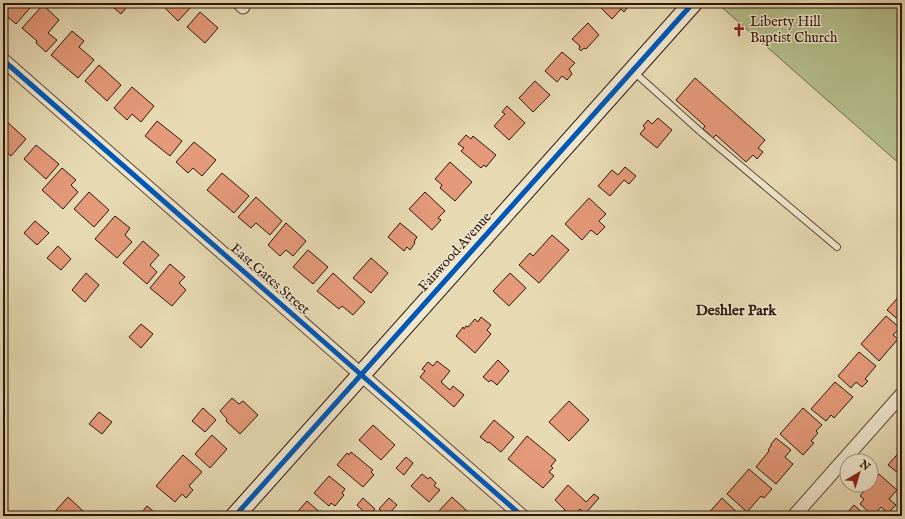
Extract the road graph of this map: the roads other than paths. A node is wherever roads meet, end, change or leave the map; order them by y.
1 (693, 3) edge
2 (3, 60) edge
3 (632, 71) junction
4 (837, 247) dead end
5 (362, 375) junction
6 (902, 394) edge
7 (236, 516) edge
8 (522, 516) edge
9 (794, 516) edge

1 - 3 street, Fairwood Avenue
2 - 5 street, East Gates Street
3 - 4 lane
3 - 5 street, Fairwood Avenue
5 - 7 street, Fairwood Avenue
5 - 8 street, East Gates Street
6 - 9 street

